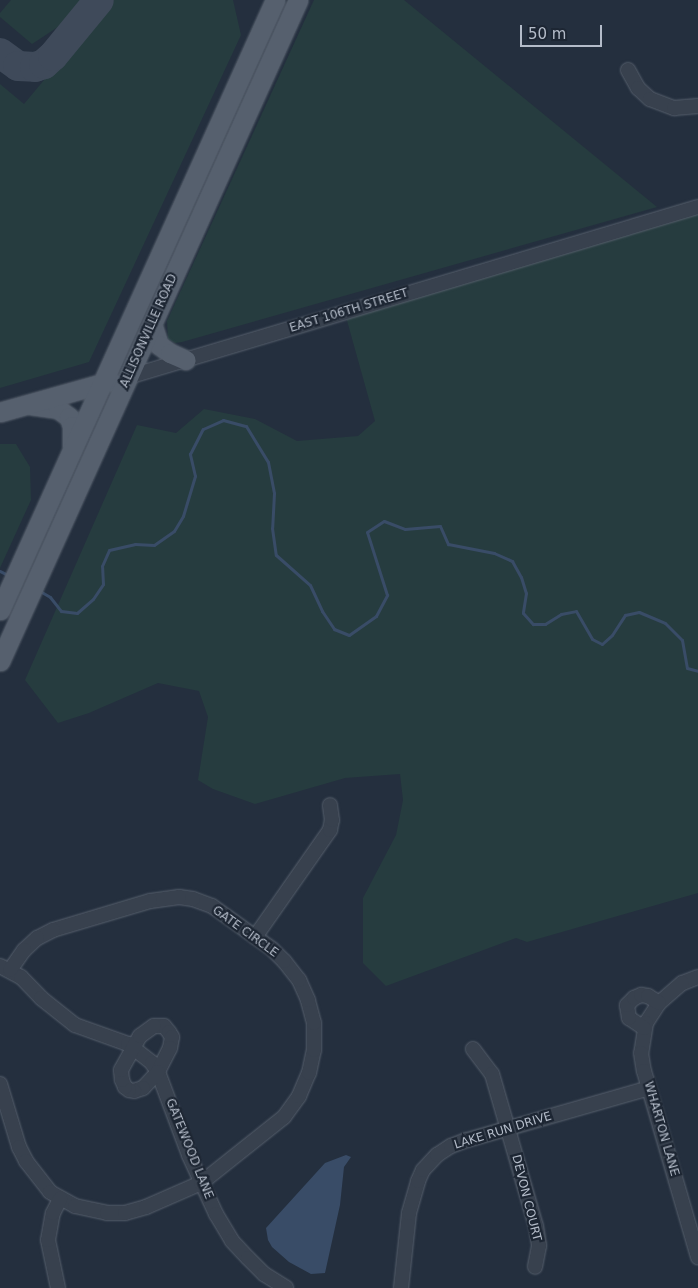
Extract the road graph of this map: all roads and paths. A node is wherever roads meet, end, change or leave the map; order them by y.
1 (275, 0) edge
2 (298, 0) edge
3 (628, 70) dead end
4 (698, 106) edge
5 (698, 207) edge
6 (152, 324) junction
7 (186, 360) junction
8 (128, 377) junction
9 (102, 383) junction
10 (25, 404) junction
11 (0, 412) edge
12 (72, 451) junction
13 (0, 609) edge
14 (0, 661) edge
15 (330, 805) dead end
16 (255, 937) junction
17 (5, 968) edge
18 (698, 977) edge
19 (659, 1003) junction
20 (644, 1028) junction
21 (134, 1048) junction
22 (473, 1049) dead end
23 (158, 1072) junction
24 (0, 1084) edge
25 (649, 1088) junction
26 (508, 1129) junction
27 (201, 1183) junction
28 (60, 1199) junction
29 (698, 1257) edge
30 (535, 1267) dead end
31 (58, 1288) edge
32 (286, 1288) edge
33 (401, 1288) edge

1 - 9 main road, ALLISONVILLE ROAD
2 - 6 main road, ALLISONVILLE ROAD
3 - 4 street
5 - 7 street, EAST 106TH STREET
6 - 7 main road
6 - 8 main road, ALLISONVILLE ROAD
7 - 8 street, EAST 106TH STREET
8 - 9 main road, EAST 106TH STREET
8 - 14 main road, ALLISONVILLE ROAD
9 - 10 main road, EAST 106TH STREET
9 - 12 main road, ALLISONVILLE ROAD
10 - 11 main road, EAST 106TH STREET
10 - 12 main road
12 - 13 main road, ALLISONVILLE ROAD
15 - 16 street
16 - 17 street, GATE CIRCLE
16 - 27 street, GATE CIRCLE
17 - 21 street, GATEWOOD LANE
18 - 19 street, WHARTON LANE
19 - 20 street, WHARTON LANE
19 - 20 street
20 - 25 street, WHARTON LANE
21 - 23 street, GATEWOOD LANE
21 - 23 street
21 - 23 street
22 - 26 street, DEVON COURT
23 - 27 street, GATEWOOD LANE
24 - 28 street
25 - 26 street, LAKE RUN DRIVE
25 - 29 street, WHARTON LANE
26 - 30 street, DEVON COURT
26 - 33 street, LAKE RUN DRIVE
27 - 28 street, GATE CIRCLE
27 - 32 street, GATEWOOD LANE
28 - 31 street

